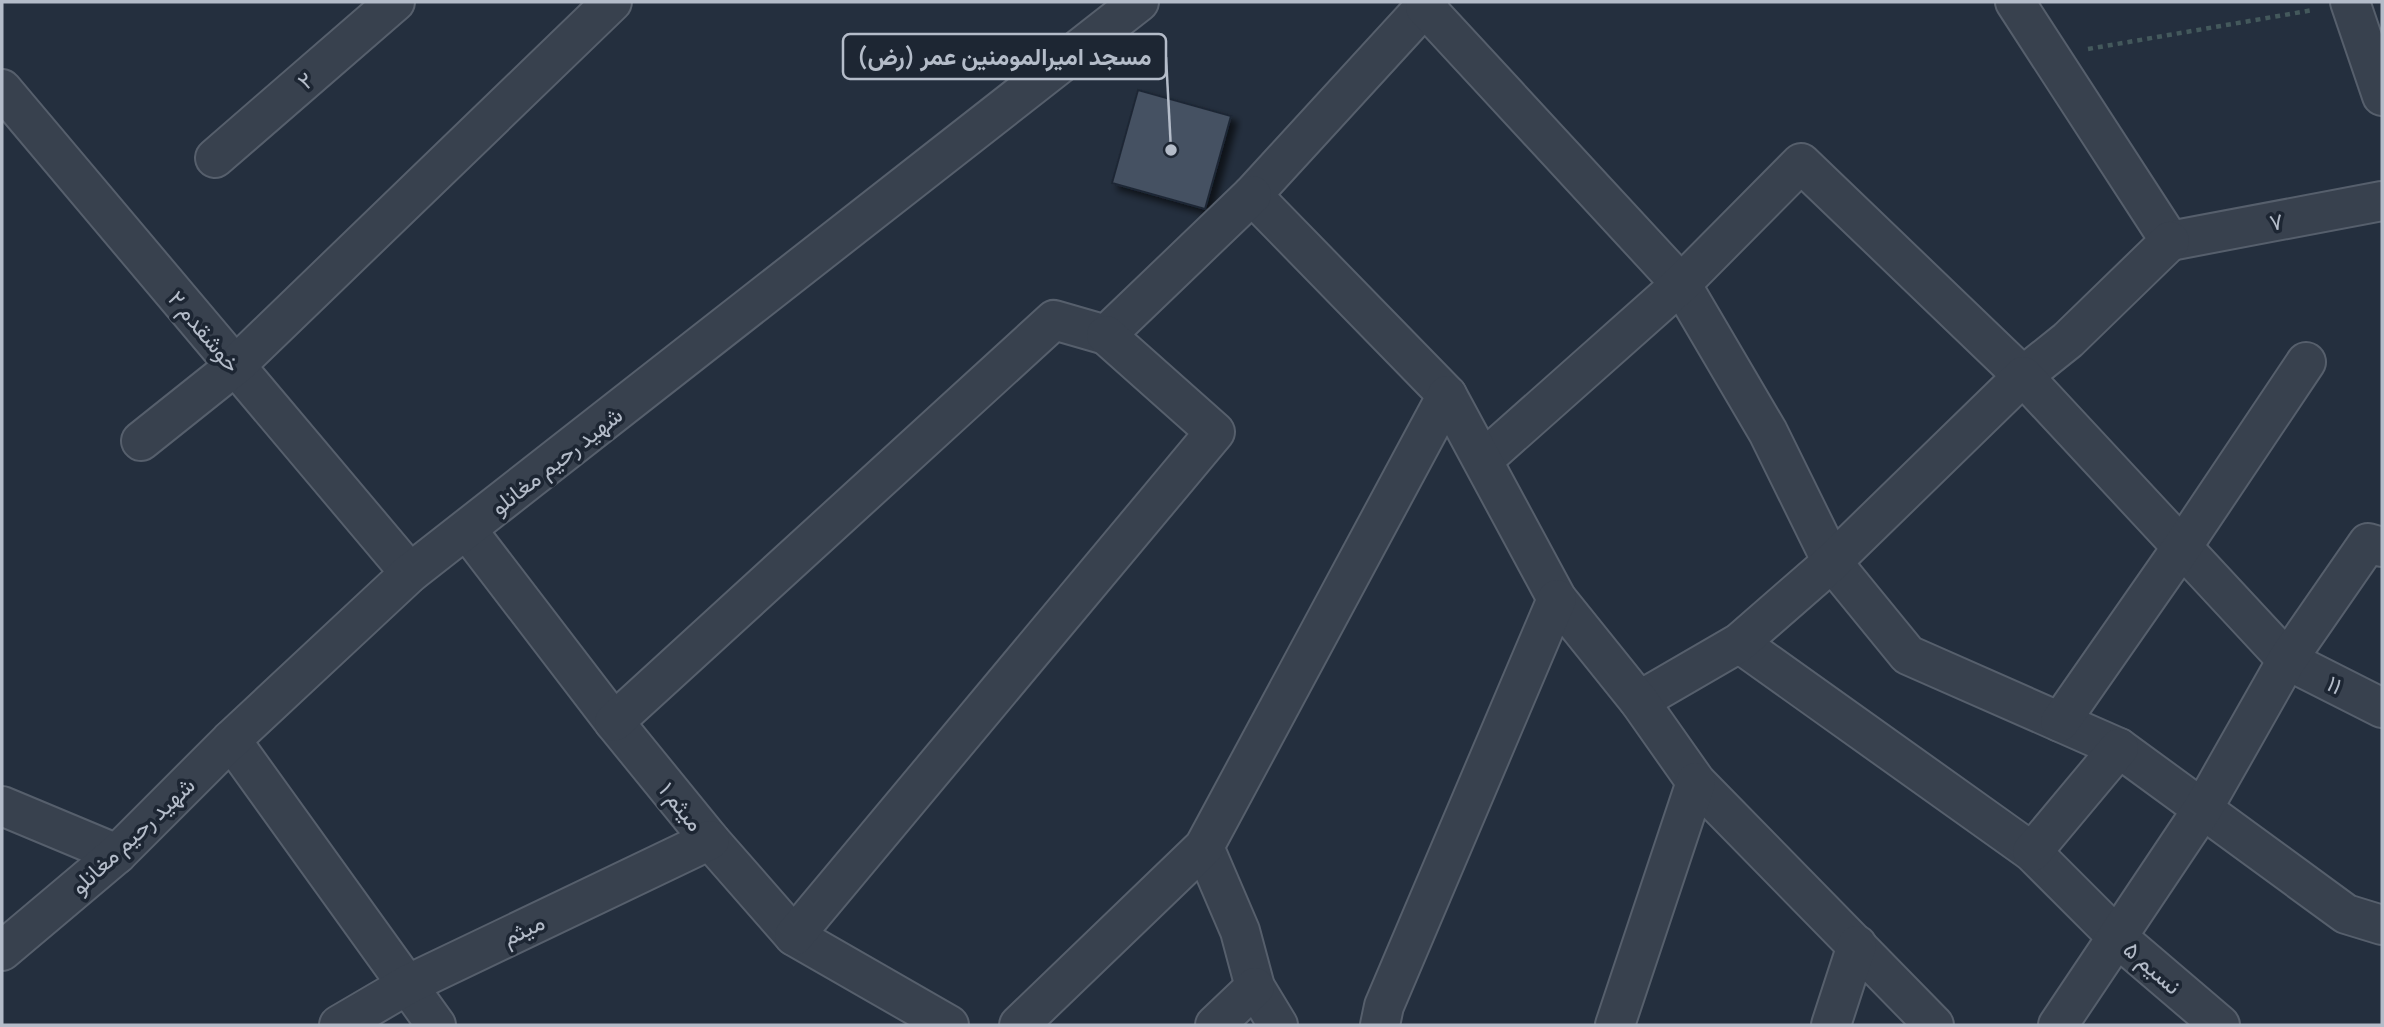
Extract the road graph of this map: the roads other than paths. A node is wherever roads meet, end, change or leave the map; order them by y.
1 (395, 2) edge
2 (612, 2) edge
3 (1139, 2) edge
4 (2015, 2) edge
5 (2350, 3) edge
6 (1427, 4) edge
7 (2, 89) edge
8 (2382, 96) edge
9 (215, 158) dead end
10 (1252, 195) junction
11 (2382, 201) edge
12 (2170, 241) junction
13 (1681, 284) junction
14 (1106, 335) junction
15 (2306, 362) dead end
16 (234, 366) junction
17 (2023, 376) junction
18 (1447, 396) junction
19 (141, 441) dead end
20 (1484, 459) junction
21 (467, 530) junction
22 (2375, 545) edge
23 (2182, 547) junction
24 (1832, 562) junction
25 (410, 573) junction
26 (1557, 599) junction
27 (1739, 643) junction
28 (2287, 660) junction
29 (1639, 701) junction
30 (2382, 708) edge
31 (614, 722) junction
32 (2060, 722) junction
33 (231, 740) junction
34 (2119, 748) junction
35 (1696, 782) junction
36 (2, 806) edge
37 (2203, 810) junction
38 (709, 840) junction
39 (1204, 847) junction
40 (2032, 852) junction
41 (117, 853) junction
42 (2382, 925) edge
43 (794, 936) junction
44 (2117, 937) junction
45 (1857, 945) junction
46 (2, 950) edge
47 (409, 984) junction
48 (1255, 987) junction
49 (339, 1025) edge
50 (436, 1025) edge
51 (948, 1025) edge
52 (1019, 1025) edge
53 (1215, 1025) edge
54 (1278, 1025) edge
55 (1380, 1025) edge
56 (1615, 1025) edge
57 (1831, 1025) edge
58 (1934, 1025) edge
59 (2058, 1025) edge
60 (2220, 1025) edge

1 - 9 street, ۲
2 - 16 street
3 - 21 street, شهید رحیم مغانلو
4 - 12 street
5 - 8 street
6 - 10 street
6 - 13 street
7 - 16 street, ۲ خوشقدم
10 - 14 street
10 - 18 street
11 - 12 street, ۷
12 - 17 street
13 - 17 street
13 - 20 street
13 - 24 street
14 - 31 street
14 - 43 street
15 - 23 street
16 - 19 street
16 - 25 street, ۲ خوشقدم
17 - 23 street
17 - 24 street
18 - 20 street
18 - 39 street
20 - 26 street
21 - 25 street, شهید رحیم مغانلو
21 - 31 street, ۱ میثم
22 - 28 street
23 - 28 street
23 - 32 street
24 - 27 street
24 - 32 street
25 - 33 street, شهید رحیم مغانلو
26 - 29 street
26 - 55 street
27 - 29 street
27 - 40 street, نسیم ۵
28 - 30 street, ۱۱
28 - 37 street
29 - 35 street
31 - 38 street, ۱ میثم
32 - 34 street
33 - 41 street, شهید رحیم مغانلو
33 - 47 street
34 - 37 street
34 - 40 street
35 - 45 street
35 - 56 street
36 - 41 street
37 - 42 street
37 - 44 street
38 - 43 street, ۱ میثم
38 - 47 street, میثم
39 - 48 street
39 - 52 street
40 - 44 street, نسیم ۵
41 - 46 street, شهید رحیم مغانلو
43 - 51 street, ۱ میثم
44 - 59 street
44 - 60 street, نسیم ۵
45 - 57 street
45 - 58 street
47 - 49 street, میثم
47 - 50 street
48 - 53 street
48 - 54 street

